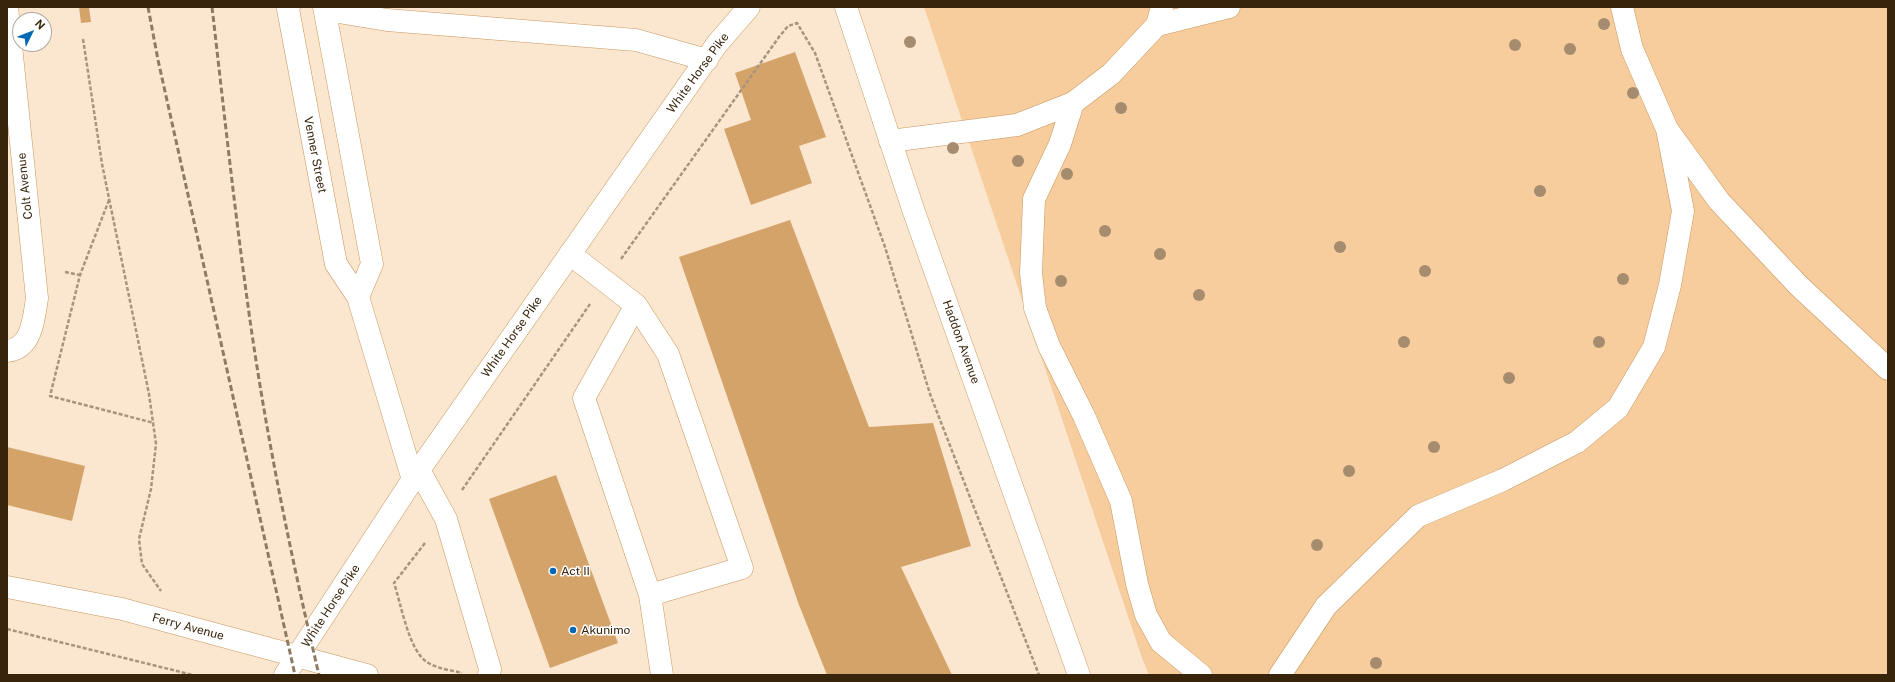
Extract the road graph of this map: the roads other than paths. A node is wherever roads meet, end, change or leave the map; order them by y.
1 (7, 7) edge
2 (289, 7) edge
3 (731, 7) edge
4 (749, 7) edge
5 (846, 7) edge
6 (1229, 7) edge
7 (1622, 7) edge
8 (325, 8) edge
9 (1160, 16) edge
10 (712, 52) junction
11 (1074, 103) junction
12 (1667, 128) junction
13 (890, 141) junction
14 (570, 254) junction
15 (358, 297) junction
16 (636, 305) junction
17 (7, 351) edge
18 (1888, 369) edge
19 (416, 475) junction
20 (7, 587) edge
21 (650, 595) junction
22 (297, 657) junction
23 (285, 675) edge
24 (367, 675) edge
25 (489, 675) edge
26 (662, 675) edge
27 (1080, 675) edge
28 (1200, 675) edge
29 (1280, 675) edge

1 - 17 main road, Colt Avenue
2 - 15 main road, Venner Street
3 - 10 main road
4 - 10 main road, White Horse Pike
5 - 13 main road, Haddon Avenue
6 - 9 main road
7 - 12 main road
8 - 10 main road
8 - 15 main road
9 - 11 main road
10 - 14 main road, White Horse Pike
11 - 13 main road
11 - 28 main road
12 - 18 main road
12 - 29 main road
13 - 27 main road, Haddon Avenue
14 - 16 main road
14 - 19 main road, White Horse Pike
15 - 19 main road, Venner Street
16 - 21 main road
16 - 21 main road
19 - 22 main road, White Horse Pike
19 - 25 main road, Venner Street
20 - 22 main road, Ferry Avenue
21 - 26 main road
22 - 23 main road, White Horse Pike
22 - 24 main road, Ferry Avenue

